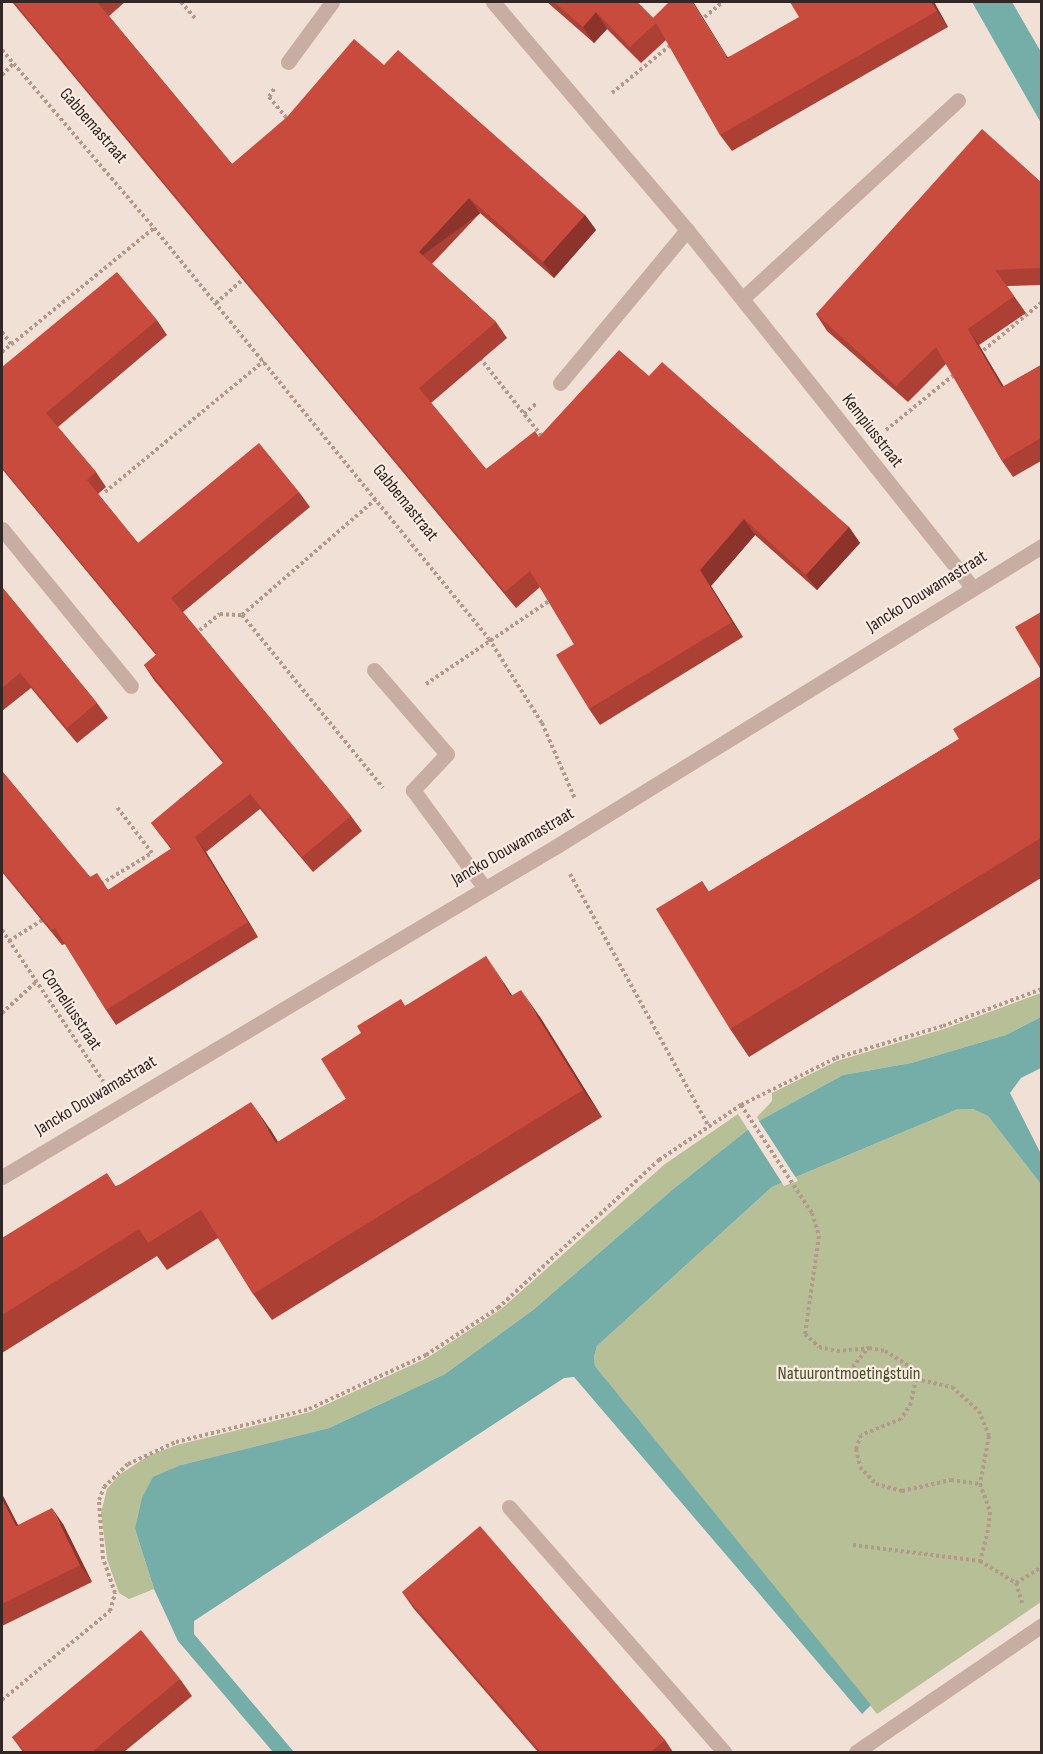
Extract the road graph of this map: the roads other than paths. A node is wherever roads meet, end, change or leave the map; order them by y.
1 (332, 2) edge
2 (493, 2) edge
3 (288, 62) road end
4 (958, 100) dead end
5 (687, 230) junction
6 (743, 298) junction
7 (560, 383) dead end
8 (2, 529) edge
9 (1041, 546) edge
10 (972, 587) junction
11 (374, 670) dead end
12 (131, 686) dead end
13 (483, 887) junction
14 (2, 1177) edge
15 (509, 1507) dead end
16 (1036, 1629) edge
17 (724, 1752) edge
18 (856, 1752) edge

1 - 3 street
2 - 5 street, Kempiusstraat
4 - 6 street
5 - 6 street, Kempiusstraat
5 - 7 street
6 - 10 street, Kempiusstraat
8 - 12 street
9 - 10 street, Jancko Douwamastraat
10 - 13 street, Jancko Douwamastraat
11 - 13 street
13 - 14 street, Jancko Douwamastraat
15 - 17 street
16 - 18 street

